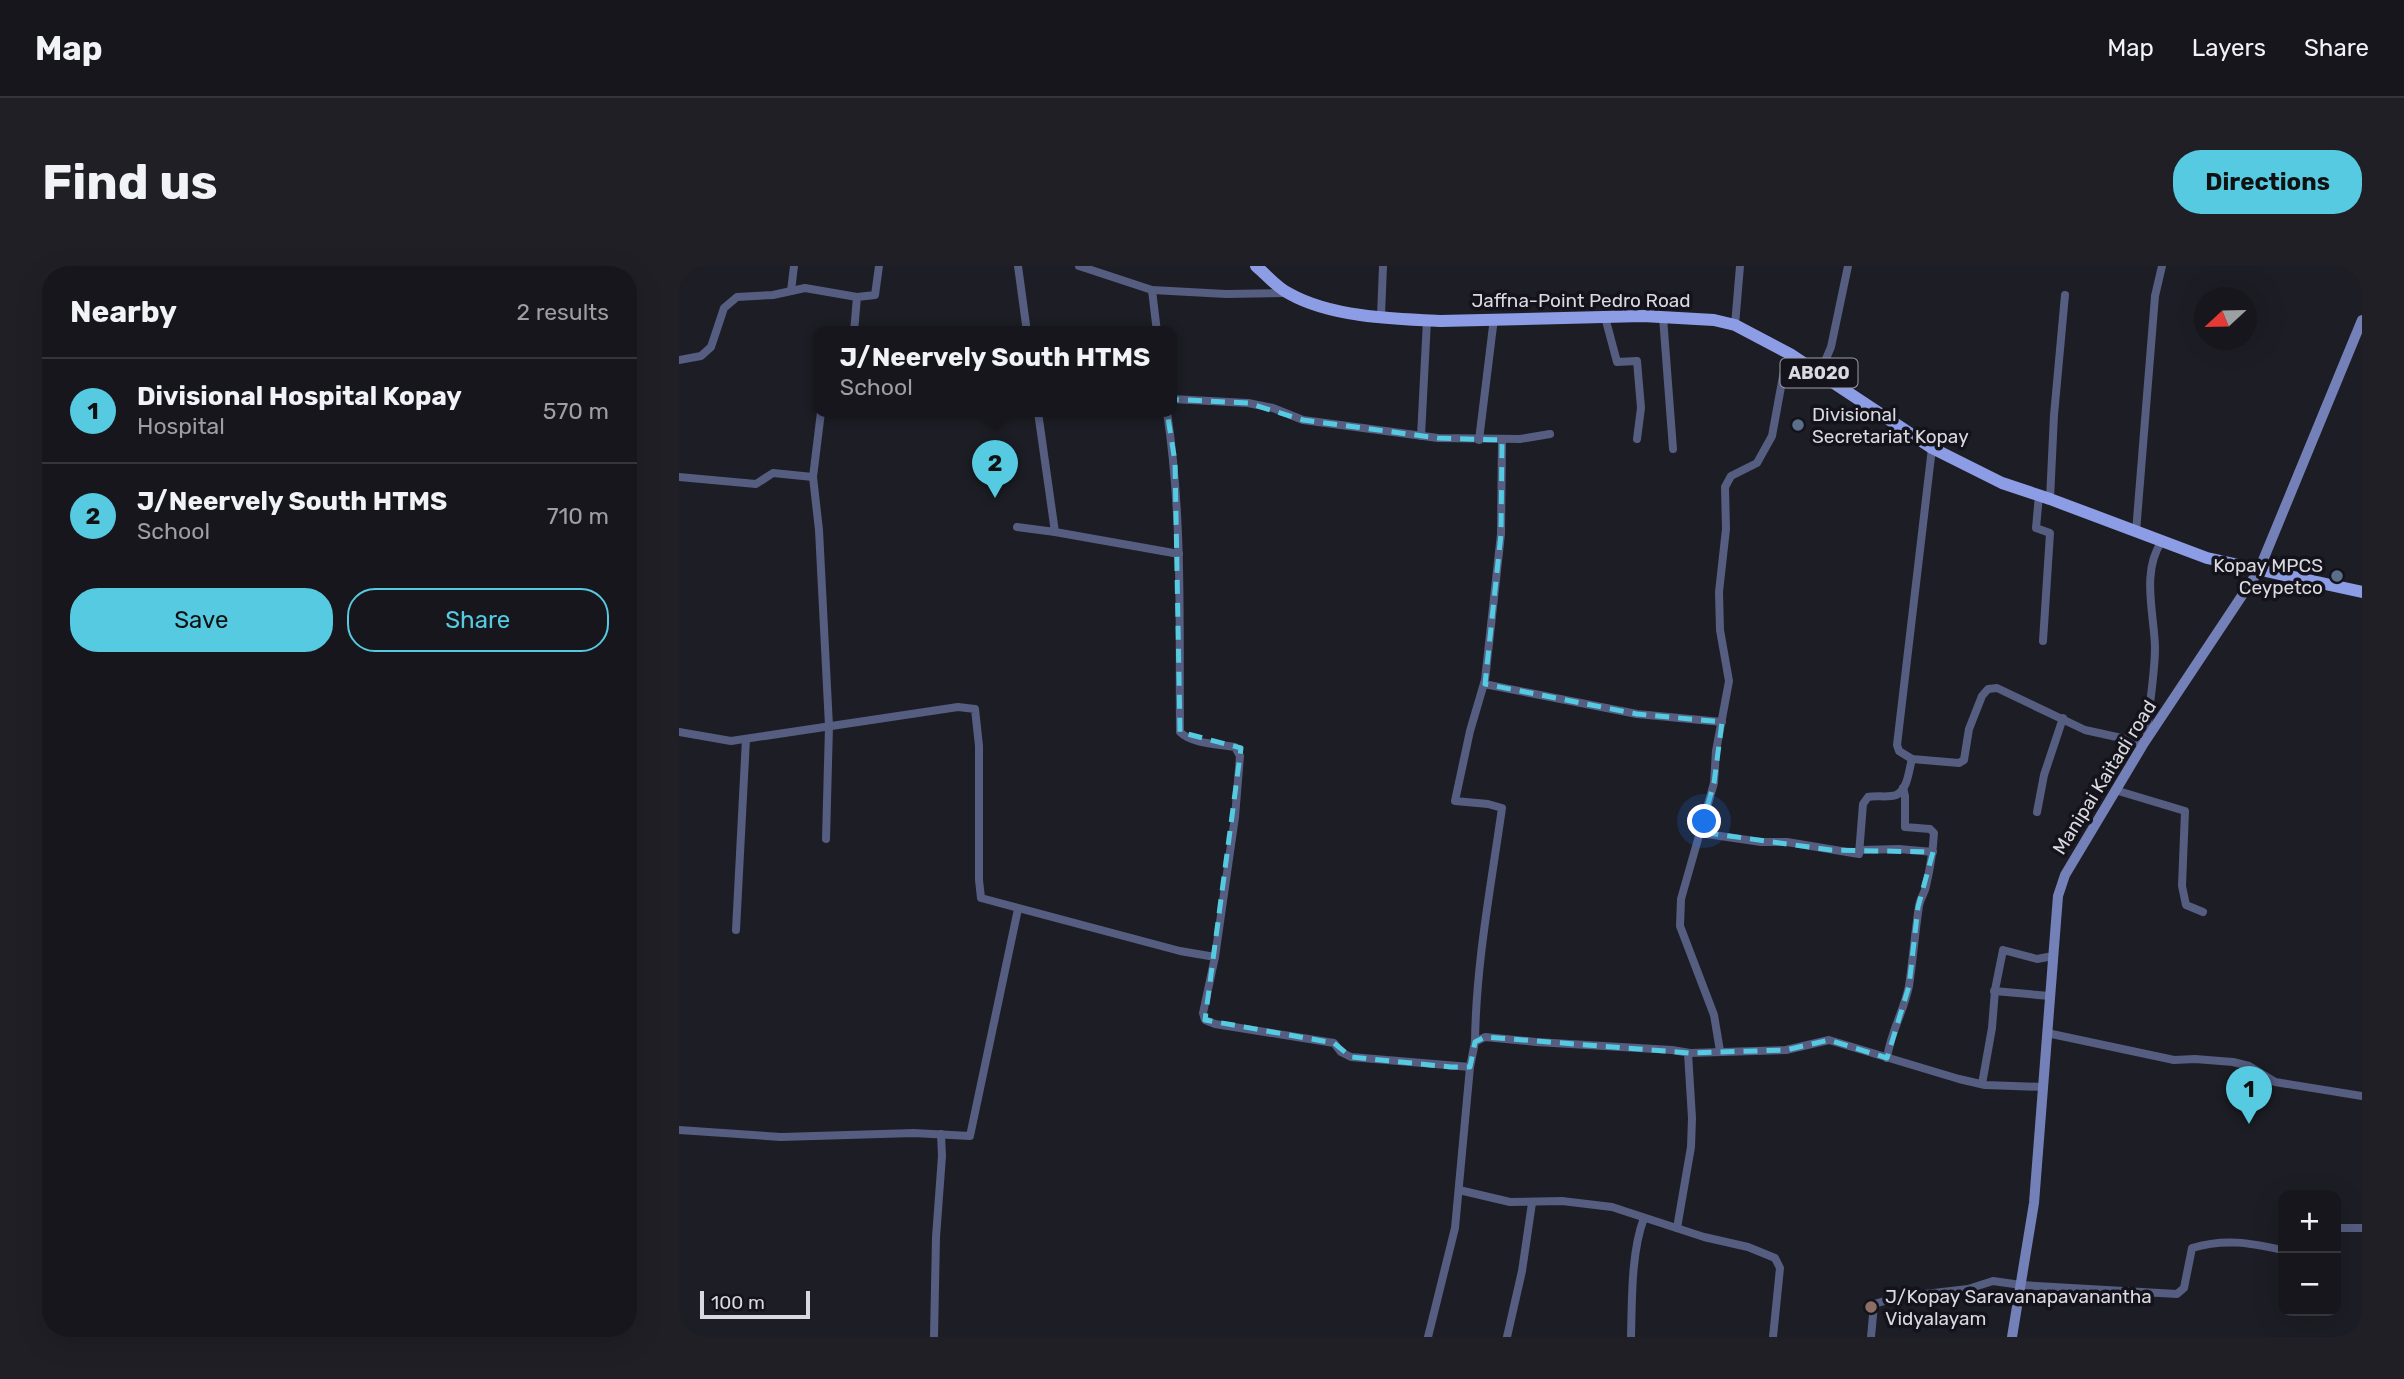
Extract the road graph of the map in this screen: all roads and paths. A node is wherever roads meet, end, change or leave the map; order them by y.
1 (794, 266) edge
2 (879, 266) edge
3 (1018, 266) edge
4 (1079, 266) edge
5 (1256, 266) edge
6 (1383, 266) edge
7 (1740, 266) edge
8 (1848, 266) edge
9 (2162, 266) edge
10 (1152, 290) junction
11 (791, 291) junction
12 (1286, 293) junction
13 (2066, 295) dead end
14 (857, 297) junction
15 (1381, 316) junction
16 (1605, 317) junction
17 (1663, 317) junction
18 (1494, 318) junction
19 (1427, 320) junction
20 (2362, 320) edge
21 (1735, 325) junction
22 (855, 326) edge
23 (1026, 326) edge
24 (1156, 326) edge
25 (1790, 354) junction
26 (679, 360) edge
27 (1820, 373) junction
28 (1177, 399) edge
29 (820, 417) edge
30 (1039, 417) edge
31 (1168, 417) edge
32 (1550, 434) dead end
33 (1421, 436) junction
34 (1637, 439) dead end
35 (1479, 440) junction
36 (1502, 440) junction
37 (1932, 447) junction
38 (1673, 449) dead end
39 (679, 477) edge
40 (813, 477) junction
41 (2044, 497) junction
42 (1017, 527) dead end
43 (1055, 532) junction
44 (2136, 532) junction
45 (2162, 541) junction
46 (1179, 554) junction
47 (2259, 570) junction
48 (2362, 592) edge
49 (2043, 641) dead end
50 (1484, 684) junction
51 (2063, 718) junction
52 (1722, 722) junction
53 (829, 726) junction
54 (679, 732) edge
55 (746, 739) junction
56 (2145, 740) junction
57 (1912, 759) junction
58 (1903, 788) junction
59 (2115, 790) junction
60 (2037, 812) dead end
61 (1700, 833) junction
62 (826, 839) dead end
63 (1859, 850) junction
64 (1933, 852) junction
65 (1018, 909) junction
66 (2203, 912) dead end
67 (736, 930) dead end
68 (2053, 956) junction
69 (1215, 957) junction
70 (1994, 991) junction
71 (2050, 996) junction
72 (2047, 1034) junction
73 (1475, 1042) junction
74 (1720, 1051) junction
75 (1688, 1053) junction
76 (1887, 1058) junction
77 (1470, 1067) junction
78 (1982, 1084) junction
79 (2043, 1087) junction
80 (2362, 1096) edge
81 (679, 1130) edge
82 (941, 1134) junction
83 (1459, 1190) junction
84 (1532, 1203) junction
85 (1644, 1218) junction
86 (2361, 1226) edge
87 (1677, 1228) junction
88 (2341, 1228) edge
89 (2278, 1250) edge
90 (2021, 1285) junction
91 (934, 1337) edge
92 (1428, 1337) edge
93 (1507, 1337) edge
94 (1631, 1337) edge
95 (1773, 1337) edge
96 (1871, 1337) edge
97 (2012, 1337) edge

1 - 11 street
2 - 14 street
3 - 23 street
4 - 10 street
5 - 12 main road, Jaffna-Point Pedro Road / AB020
6 - 15 street
7 - 21 street
8 - 27 street
9 - 44 street
10 - 12 street
10 - 24 street
11 - 14 street
11 - 26 street
12 - 15 main road, Jaffna-Point Pedro Road / AB020
13 - 41 street
14 - 22 street
15 - 19 main road, Jaffna-Point Pedro Road / AB020
16 - 17 main road, Jaffna-Point Pedro Road / AB020
16 - 18 main road, Jaffna-Point Pedro Road / AB020
16 - 34 street
17 - 21 main road, Jaffna-Point Pedro Road / AB020
17 - 38 street
18 - 19 main road, Jaffna-Point Pedro Road / AB020
18 - 35 street
19 - 33 street
20 - 47 main road, Manipai Kaitadi road
21 - 25 main road, Jaffna-Point Pedro Road / AB020
25 - 27 main road, Jaffna-Point Pedro Road / AB020
25 - 52 street
27 - 37 main road, Jaffna-Point Pedro Road / AB020
28 - 33 street
29 - 40 street
30 - 43 street
31 - 46 street
32 - 36 street
33 - 35 street
35 - 36 street
36 - 50 street
37 - 41 main road, Jaffna-Point Pedro Road / AB020
37 - 57 street
39 - 40 street
40 - 53 street
41 - 44 main road, Jaffna-Point Pedro Road / AB020
41 - 49 street
42 - 43 street
43 - 46 street
44 - 45 main road, Jaffna-Point Pedro Road / AB020
45 - 47 main road, Jaffna-Point Pedro Road / AB020
45 - 56 street
46 - 69 street
47 - 48 main road, Jaffna-Point Pedro Road / AB020
47 - 56 main road, Manipai Kaitadi road
50 - 52 street
50 - 73 street
51 - 56 street
51 - 57 street
51 - 60 street
52 - 61 street
53 - 55 street
53 - 62 street
53 - 65 street
54 - 55 street
55 - 67 street
56 - 59 main road, Manipai Kaitadi road
57 - 58 street
58 - 63 street
58 - 64 street
59 - 66 street
59 - 68 main road, Manipai Kaitadi road
61 - 63 street
61 - 74 street
63 - 64 street
64 - 76 street
65 - 69 street
65 - 82 street
68 - 70 street
68 - 71 main road, Manipai Kaitadi road
69 - 77 street
70 - 71 street
70 - 78 street
71 - 72 main road, Manipai Kaitadi road
72 - 79 main road, Manipai Kaitadi road
72 - 80 street
73 - 75 street
73 - 77 street
74 - 75 street
74 - 76 street
75 - 87 street
76 - 78 street
77 - 83 street
78 - 79 street
79 - 90 main road, Manipai Kaitadi road
81 - 82 street
82 - 91 street
83 - 84 street
83 - 92 street
84 - 85 street
84 - 93 street
85 - 87 street
85 - 94 street
86 - 88 street
87 - 95 street
89 - 90 street
90 - 96 street
90 - 97 main road, Manipai Kaitadi road

